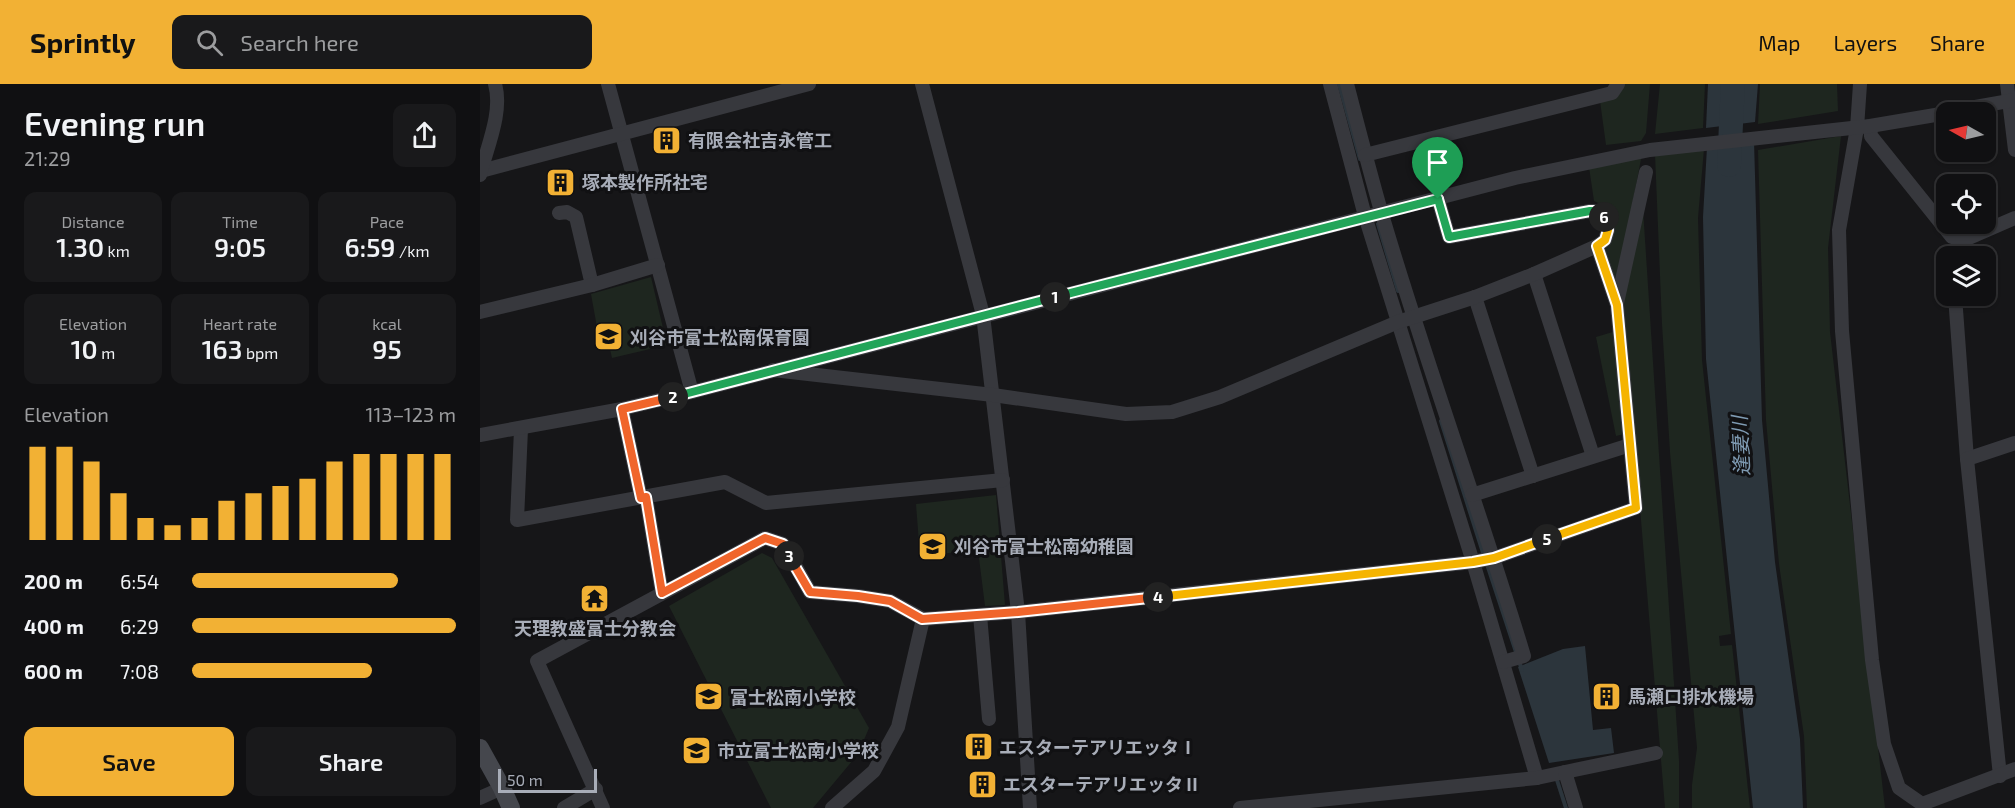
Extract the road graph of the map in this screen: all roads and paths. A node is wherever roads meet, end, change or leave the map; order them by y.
1 (495, 84) edge
2 (608, 84) edge
3 (809, 84) edge
4 (922, 84) edge
5 (1330, 84) edge
6 (1347, 84) edge
7 (1618, 84) edge
8 (1860, 84) edge
9 (2007, 84) edge
10 (2012, 101) edge
11 (1996, 104) edge
12 (1936, 115) edge
13 (480, 117) edge
14 (495, 119) junction
15 (1864, 127) junction
16 (621, 135) junction
17 (2015, 150) edge
18 (1365, 155) junction
19 (1646, 172) dead end
20 (481, 173) edge
21 (1438, 199) junction
22 (1381, 212) junction
23 (559, 213) dead end
24 (1365, 216) junction
25 (2015, 218) edge
26 (1597, 246) junction
27 (658, 265) junction
28 (1534, 274) junction
29 (592, 285) junction
30 (1475, 297) junction
31 (1617, 305) junction
32 (1956, 306) edge
33 (480, 312) edge
34 (983, 315) junction
35 (1414, 316) junction
36 (1398, 322) junction
37 (773, 370) junction
38 (692, 392) junction
39 (993, 395) junction
40 (622, 409) junction
41 (521, 429) junction
42 (480, 434) edge
43 (2015, 443) edge
44 (1630, 445) junction
45 (1593, 456) junction
46 (1968, 459) junction
47 (1533, 476) junction
48 (1003, 480) junction
49 (1472, 495) junction
50 (644, 498) junction
51 (1494, 558) junction
52 (1473, 562) junction
53 (662, 593) junction
54 (1018, 612) junction
55 (980, 615) junction
56 (922, 619) junction
57 (1503, 662) junction
58 (989, 719) dead end
59 (480, 748) edge
60 (1656, 753) dead end
61 (2015, 769) edge
62 (1565, 772) junction
63 (2000, 776) junction
64 (1537, 778) junction
65 (502, 788) junction
66 (596, 789) junction
67 (480, 798) edge
68 (1922, 806) edge
69 (511, 808) edge
70 (564, 808) edge
71 (603, 808) edge
72 (832, 808) edge
73 (1030, 808) edge
74 (1240, 808) edge
75 (1576, 808) edge

1 - 14 street
2 - 16 street
3 - 16 street
4 - 34 street
5 - 24 street
6 - 18 street
7 - 18 street
8 - 15 street
9 - 10 street
10 - 11 street
10 - 17 street
12 - 15 street
13 - 14 street
14 - 20 street
15 - 21 street
15 - 25 street
15 - 68 street
16 - 20 street
16 - 27 street
18 - 22 street
19 - 31 street
21 - 22 street
21 - 26 street
22 - 24 street
22 - 35 street
23 - 29 street
24 - 34 street
24 - 36 street
26 - 28 street
26 - 31 street
27 - 29 street
27 - 38 street
28 - 30 street
28 - 45 street
29 - 33 street
30 - 35 street
30 - 47 street
31 - 44 street
32 - 46 street
34 - 37 street
34 - 39 street
35 - 36 street
35 - 49 street
36 - 39 street
36 - 52 street
37 - 38 street
37 - 39 street
38 - 40 street
39 - 48 street
40 - 41 street
40 - 50 street
41 - 42 street
41 - 50 street
43 - 46 street
44 - 45 street
44 - 51 street
45 - 47 street
46 - 63 street
47 - 49 street
48 - 50 street
48 - 54 street
49 - 51 street
50 - 53 street
51 - 52 street
51 - 57 street
52 - 54 street
52 - 57 street
53 - 56 street
53 - 66 street
54 - 55 street
54 - 73 street
55 - 56 street
55 - 58 street
56 - 72 street
57 - 64 street
59 - 65 street
60 - 62 street
61 - 63 street
62 - 64 street
62 - 75 street
63 - 68 street
64 - 74 street
65 - 67 street
65 - 69 street
66 - 70 street
66 - 71 street

